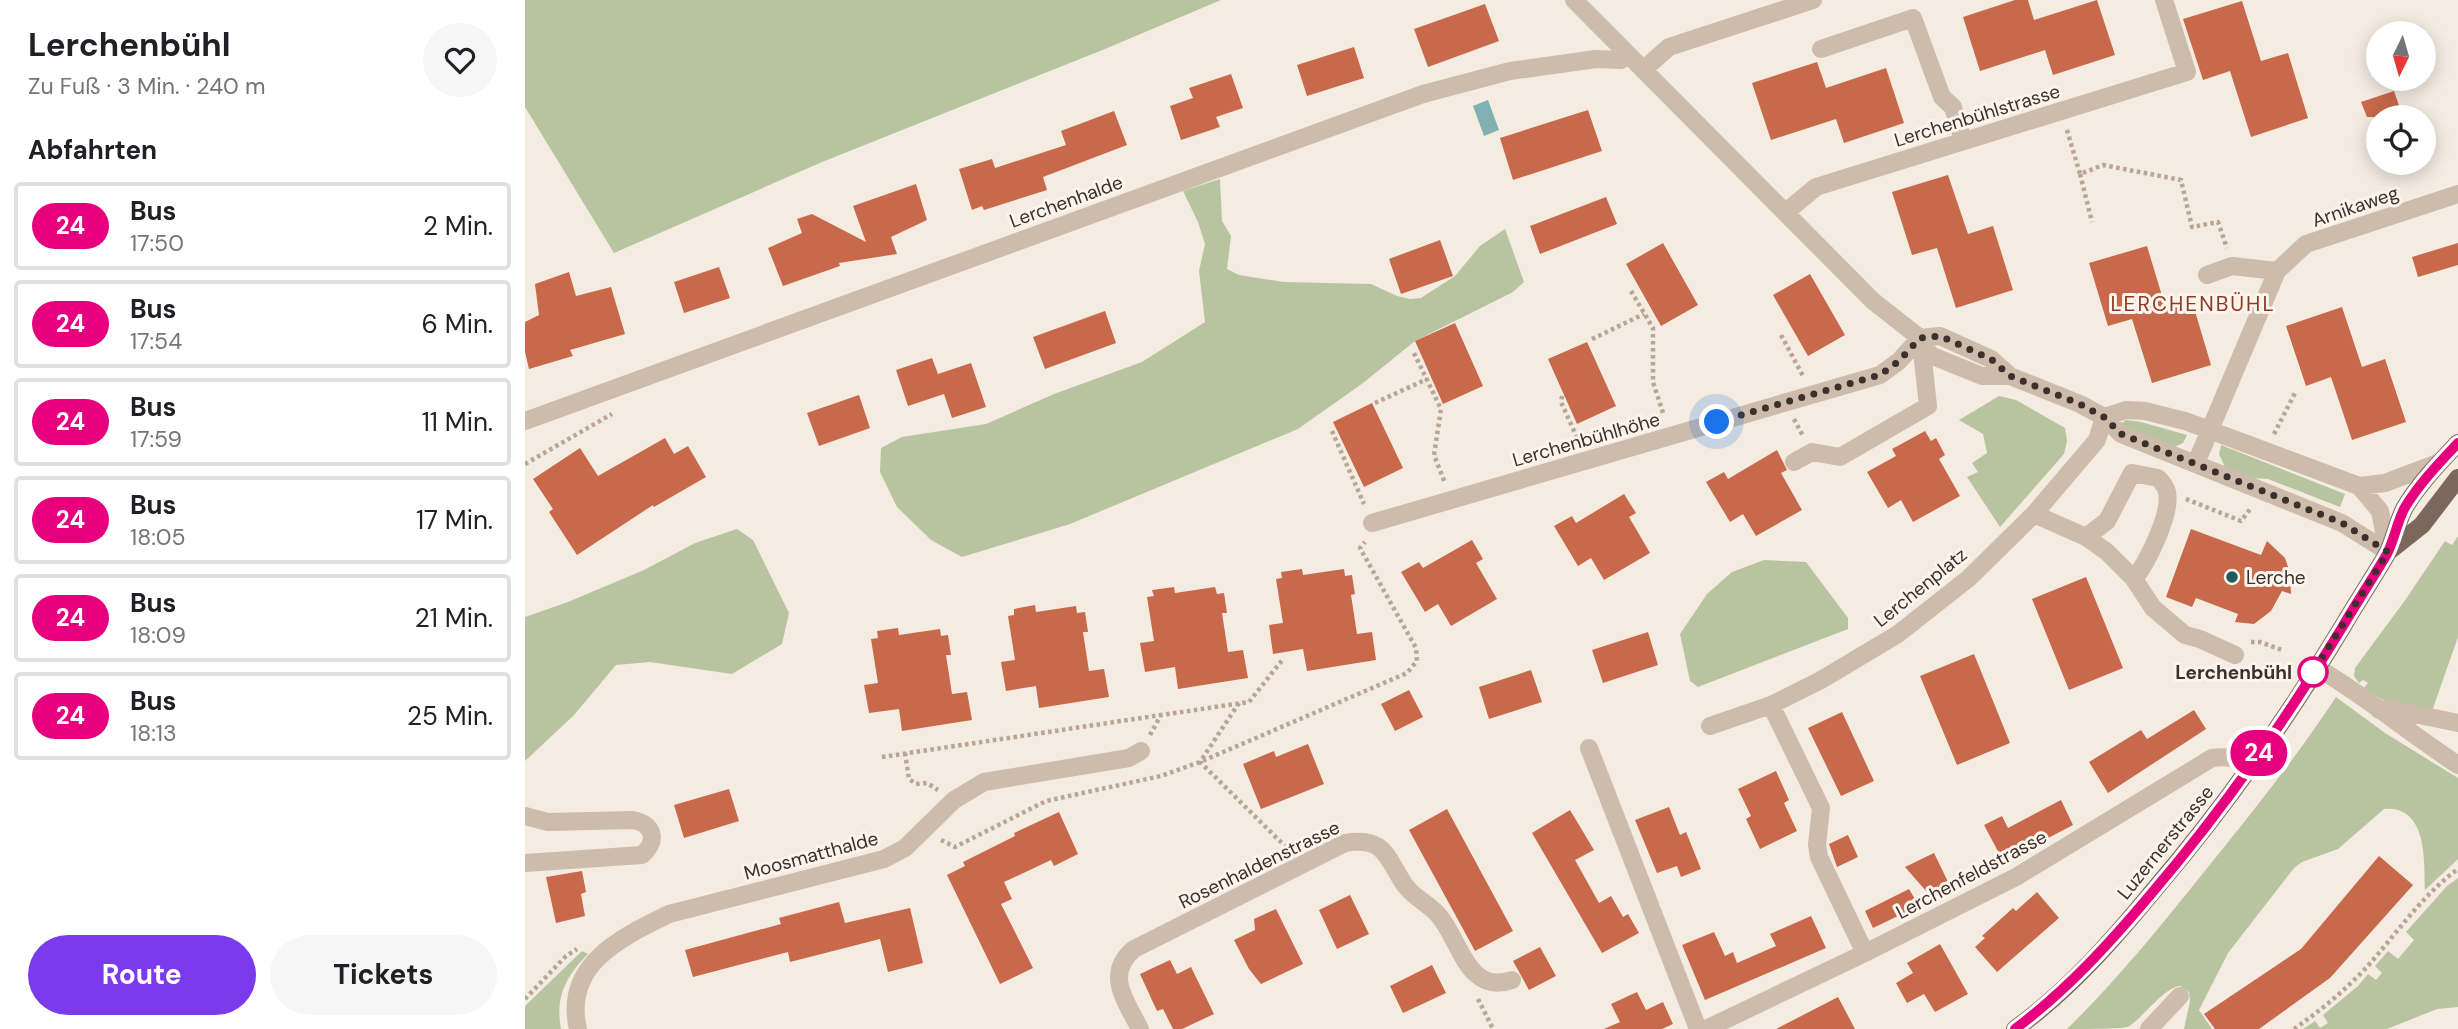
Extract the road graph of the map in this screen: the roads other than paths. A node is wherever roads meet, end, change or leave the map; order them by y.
1 (1574, 0) edge
2 (1813, 0) edge
3 (2164, 0) edge
4 (1821, 49) dead end
5 (1628, 54) junction
6 (1643, 70) junction
7 (1963, 141) junction
8 (2458, 194) edge
9 (1786, 212) junction
10 (2277, 271) junction
11 (2207, 275) dead end
12 (1920, 338) junction
13 (2104, 417) junction
14 (525, 421) edge
15 (2211, 429) junction
16 (2458, 443) edge
17 (1794, 462) dead end
18 (2196, 463) junction
19 (2438, 463) junction
20 (2458, 478) edge
21 (2359, 486) junction
22 (2034, 514) junction
23 (1369, 525) road end
24 (2086, 537) junction
25 (2388, 552) junction
26 (2134, 579) junction
27 (2235, 655) road end
28 (2316, 667) junction
29 (1771, 705) junction
30 (2379, 710) junction
31 (2458, 723) edge
32 (1710, 726) dead end
33 (1589, 748) dead end
34 (1142, 751) road end
35 (2251, 765) junction
36 (2458, 765) edge
37 (525, 816) edge
38 (525, 863) edge
39 (1865, 953) junction
40 (1512, 980) dead end
41 (2180, 996) dead end
42 (2155, 1027) edge
43 (578, 1029) edge
44 (1140, 1029) edge
45 (1698, 1029) edge
46 (1706, 1029) edge
47 (2015, 1029) edge

1 - 5 street
2 - 6 street
3 - 7 street, Lerchenbühlstrasse
4 - 7 street
5 - 6 street
5 - 14 street, Lerchenhalde
6 - 9 street
7 - 9 street, Lerchenbühlstrasse
8 - 10 street, Arnikaweg
9 - 12 street
10 - 11 street
10 - 15 street, Arnikaweg
12 - 13 street
12 - 17 street
12 - 23 street, Lerchenbühlhöhe
13 - 15 street
13 - 18 street
13 - 22 street, Lerchenplatz
15 - 18 street, Arnikaweg
15 - 21 street
16 - 19 main road, Luzernerstrasse
18 - 25 street
19 - 21 street
19 - 25 main road, Luzernerstrasse
20 - 25 main road, Luzernerstrasse
21 - 25 street
22 - 24 street
22 - 29 street, Lerchenplatz
24 - 26 street
24 - 26 street
25 - 28 main road, Luzernerstrasse
26 - 27 street
28 - 30 street
28 - 35 main road, Luzernerstrasse
29 - 32 street, Lerchenplatz
29 - 39 street
30 - 31 street
30 - 36 street
33 - 45 street
34 - 43 street, Moosmatthalde
35 - 39 street, Lerchenfeldstrasse
35 - 47 main road, Luzernerstrasse
37 - 38 street
39 - 46 street, Lerchenfeldstrasse
40 - 44 street, Rosenhaldenstrasse
41 - 42 street

